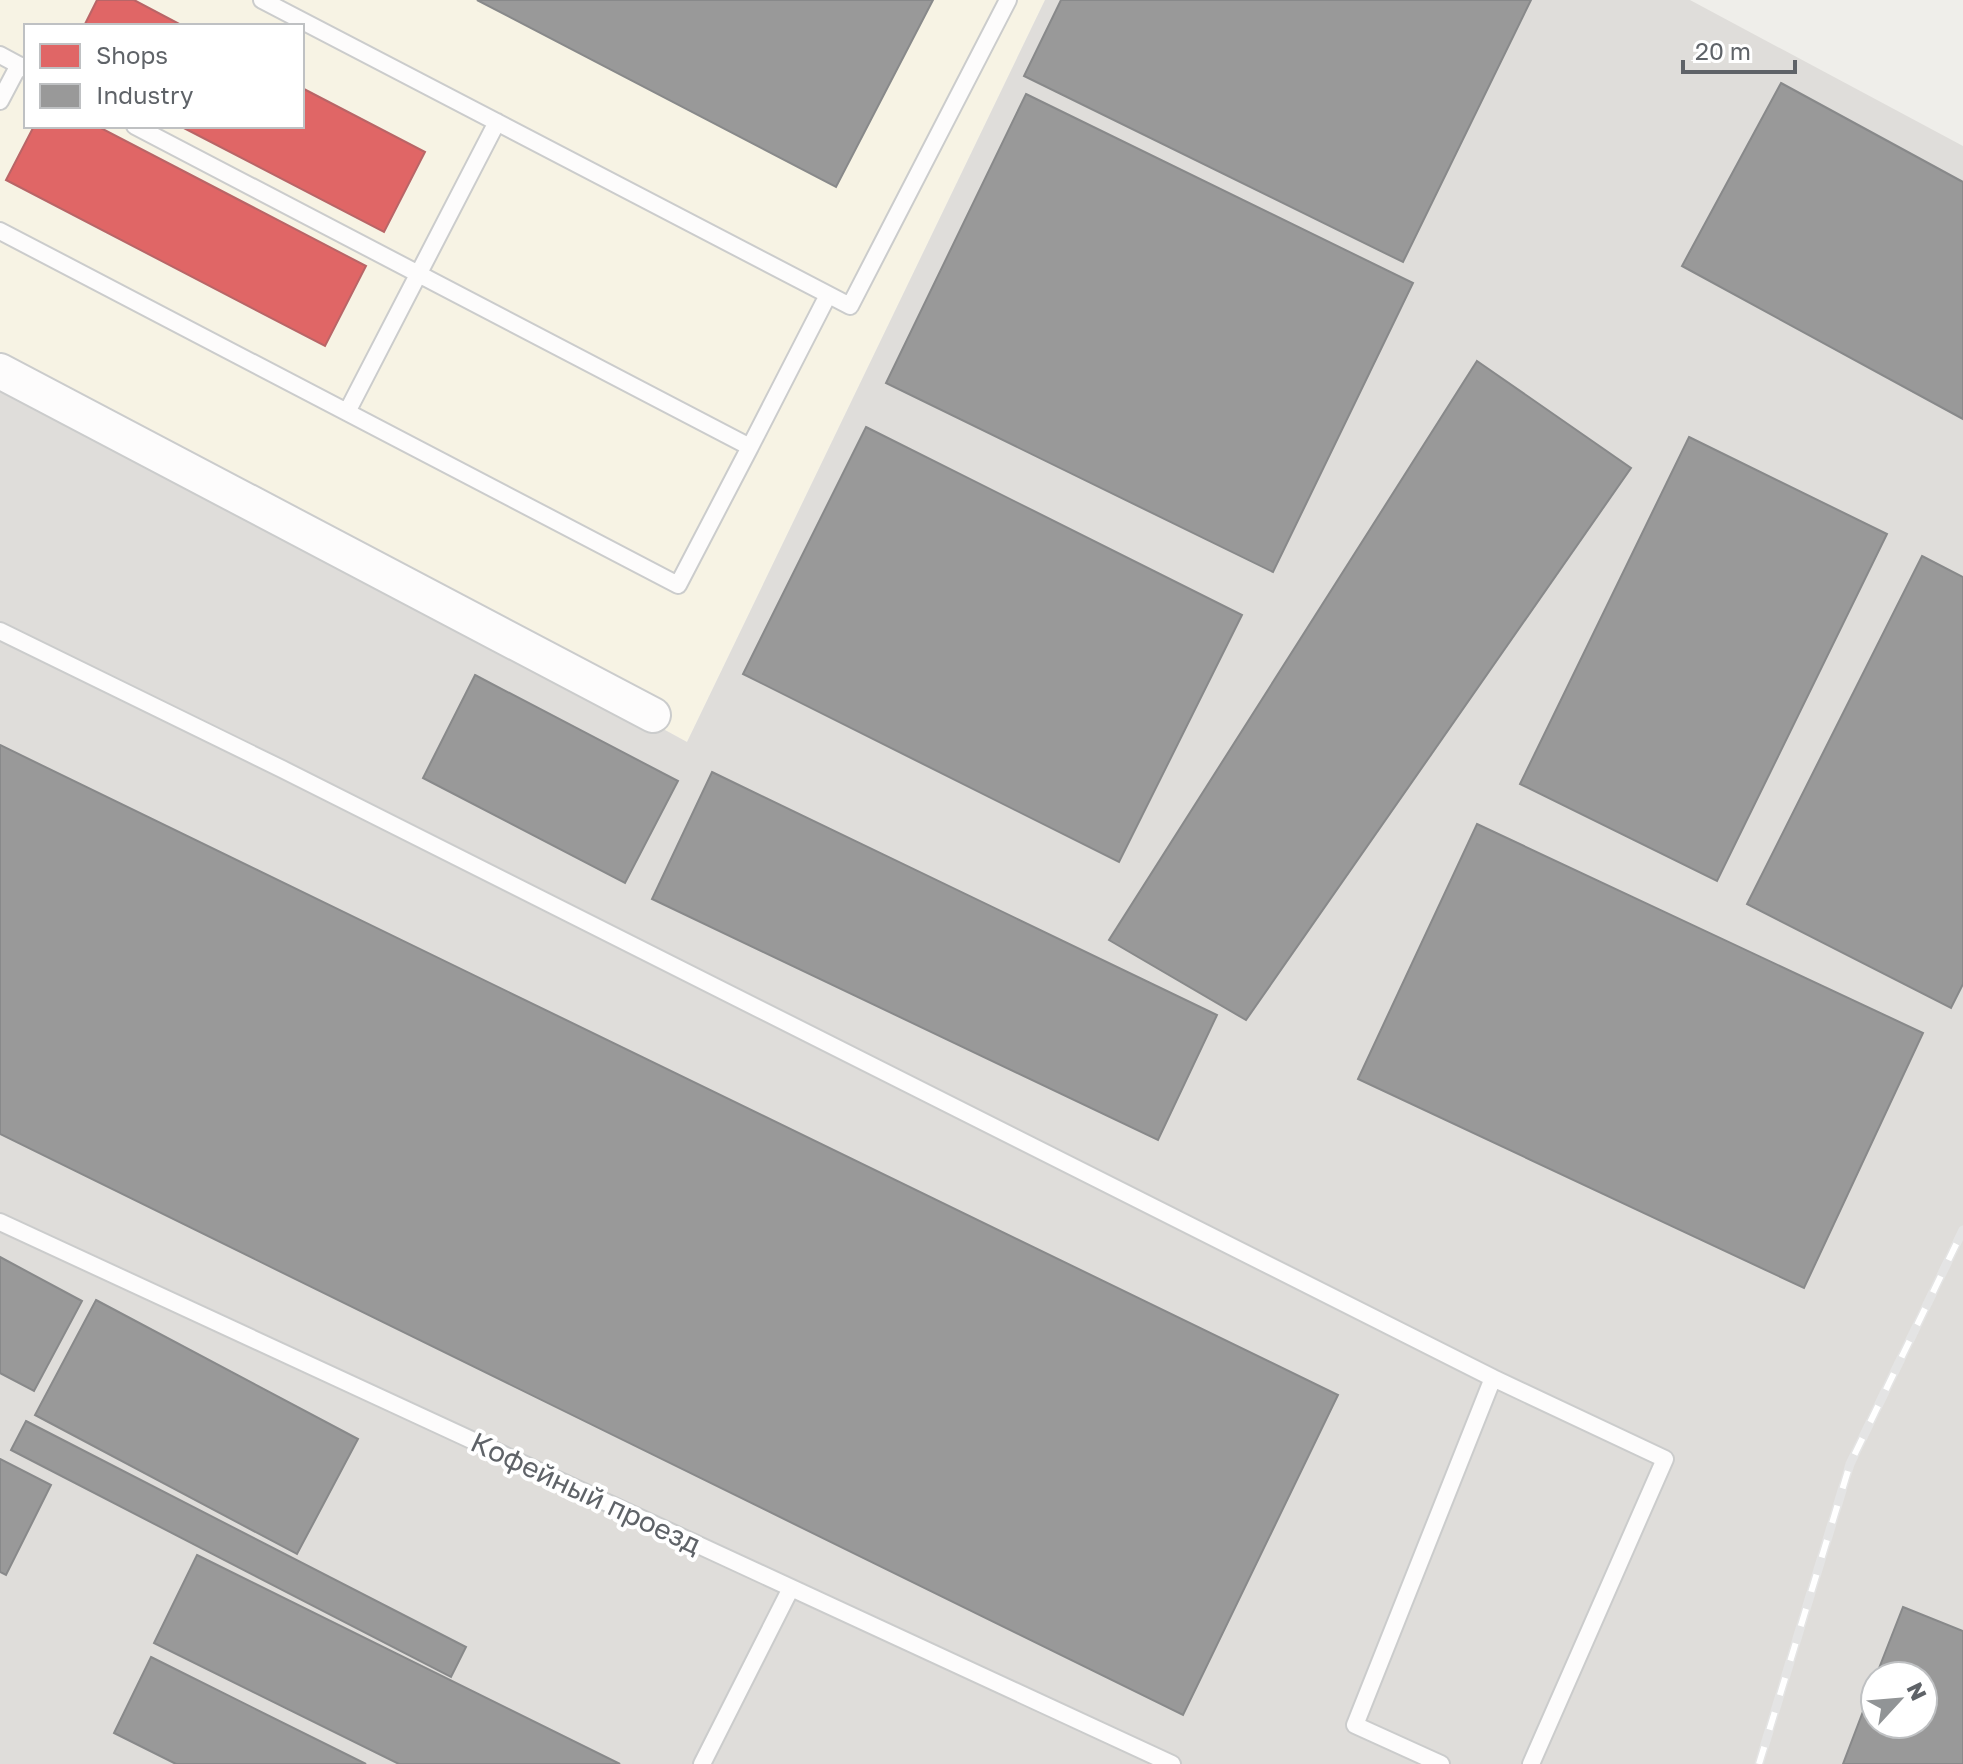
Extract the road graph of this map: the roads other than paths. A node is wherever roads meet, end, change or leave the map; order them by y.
1 (262, 0) edge
2 (1008, 0) edge
3 (0, 55) edge
4 (22, 67) edge
5 (0, 101) edge
6 (497, 122) junction
7 (139, 128) edge
8 (0, 231) edge
9 (418, 274) junction
10 (828, 295) junction
11 (0, 371) edge
12 (347, 412) junction
13 (750, 447) junction
14 (0, 631) edge
15 (653, 715) dead end
16 (0, 1222) edge
17 (1493, 1378) junction
18 (791, 1588) junction
19 (702, 1764) edge
20 (1172, 1764) edge
21 (1441, 1764) edge
22 (1531, 1764) edge

1 - 6 lane
2 - 10 lane
3 - 4 lane
4 - 5 lane
6 - 9 lane
6 - 10 lane
7 - 9 lane
8 - 12 lane
9 - 12 lane
9 - 13 lane
10 - 13 lane
11 - 15 street
12 - 13 lane
14 - 17 lane
16 - 18 lane, Кофейный проезд
17 - 21 lane
17 - 22 lane
18 - 19 lane
18 - 20 lane, Кофейный проезд

